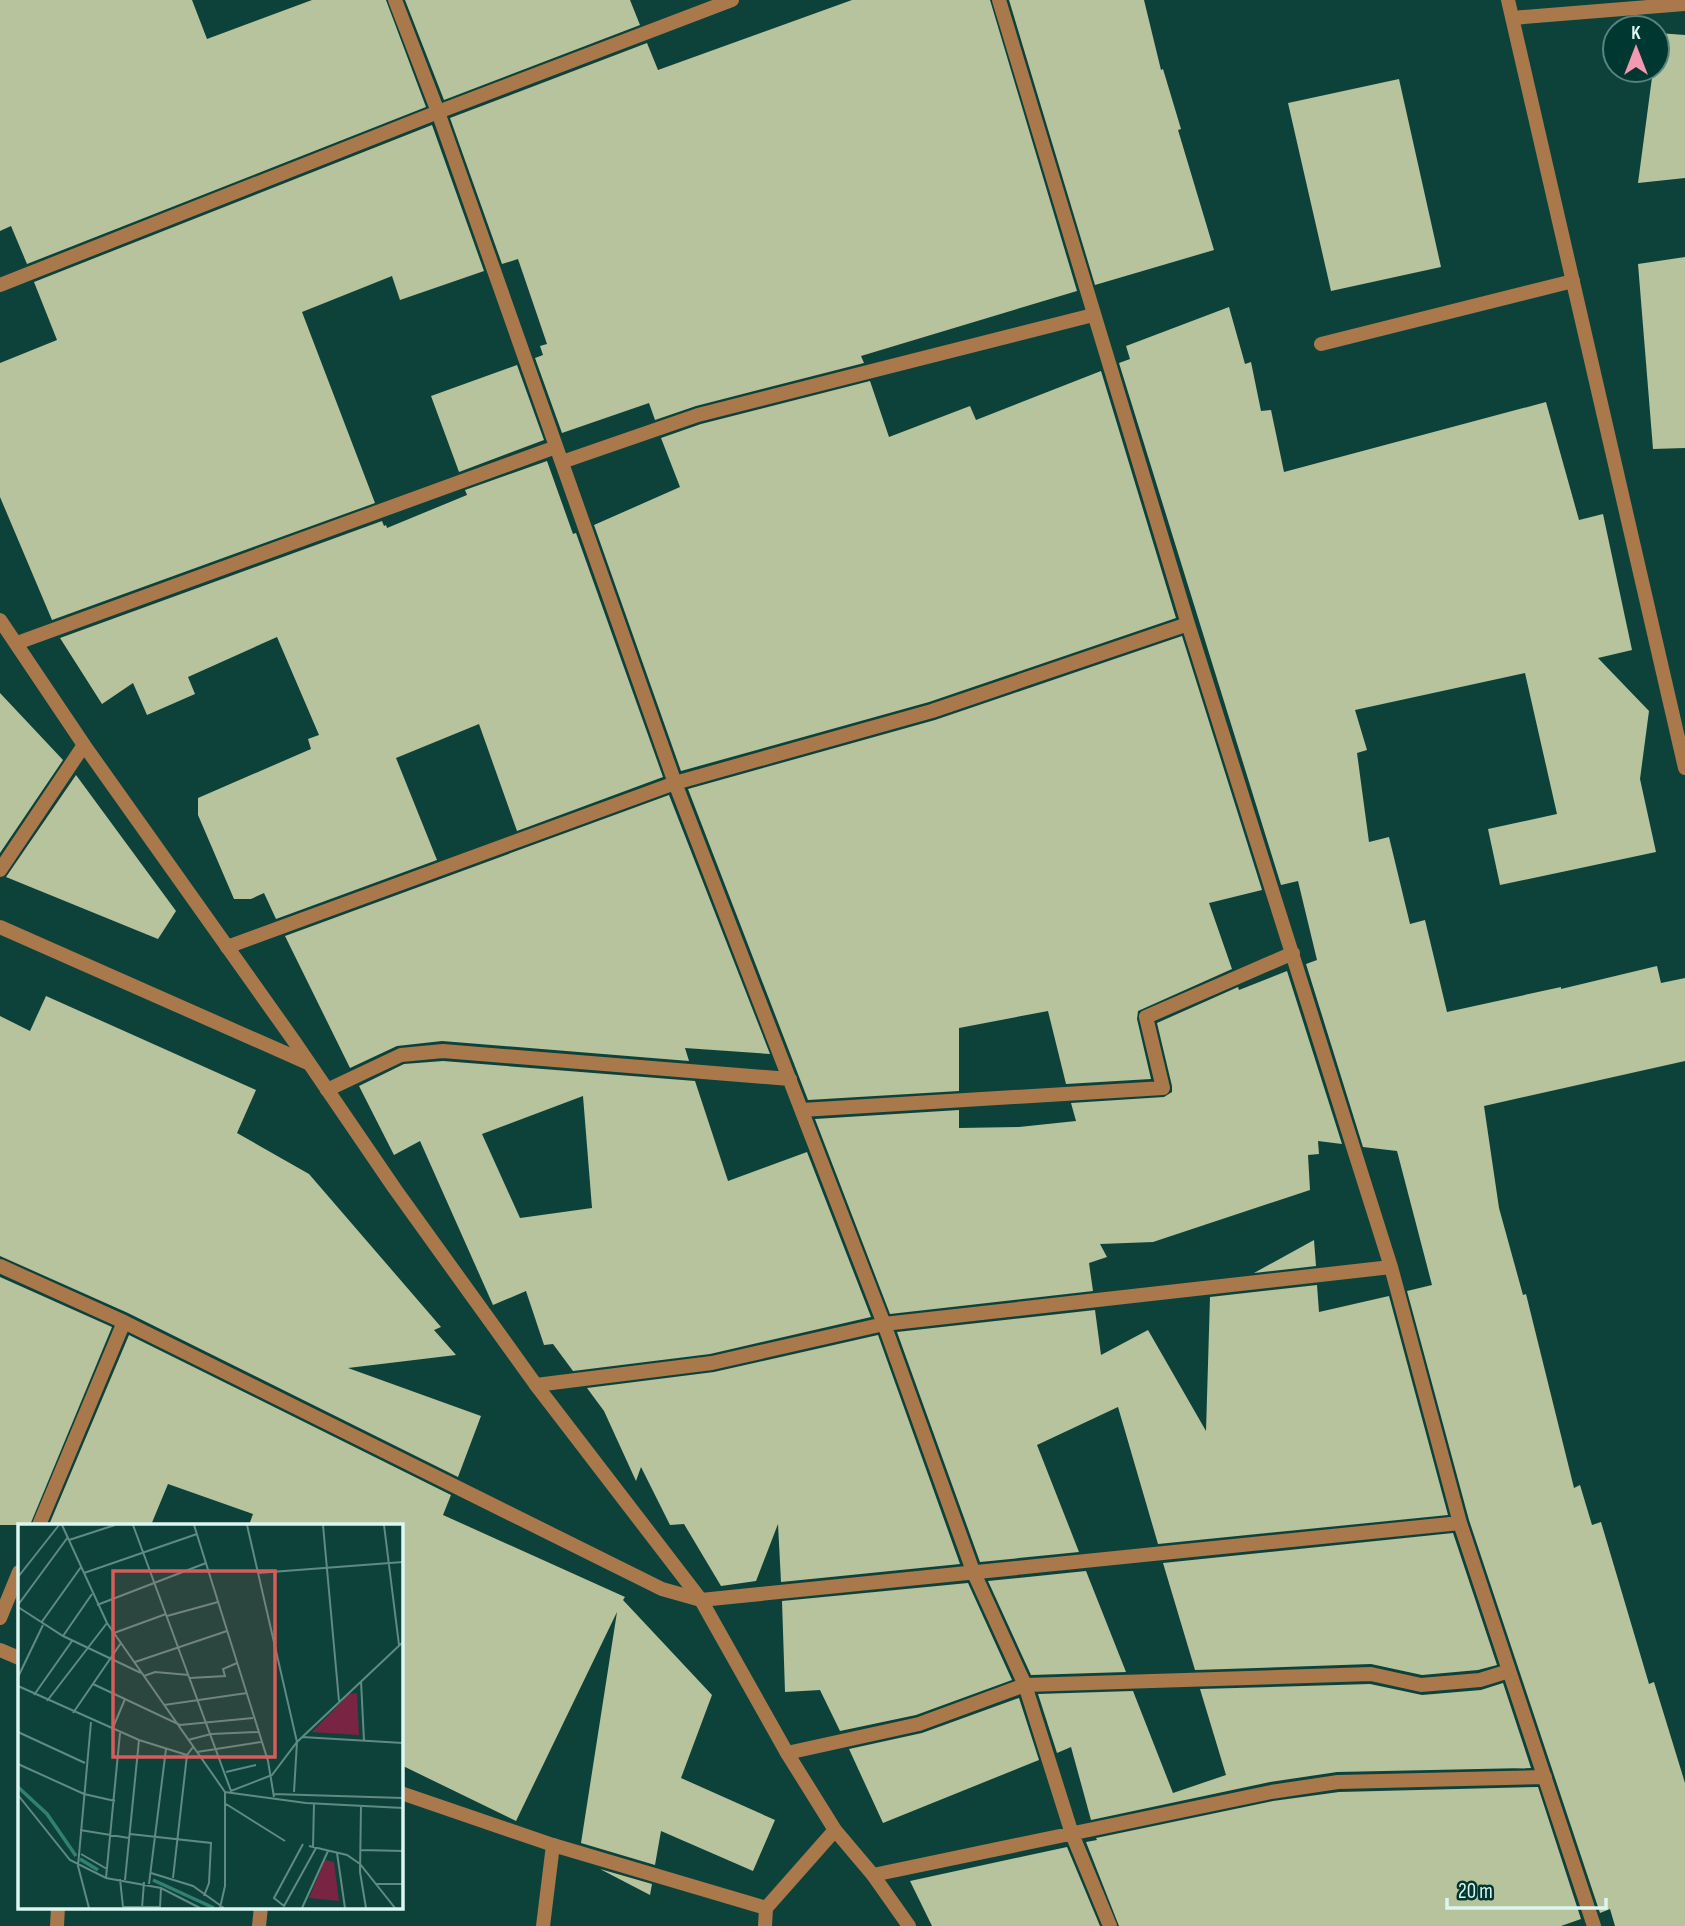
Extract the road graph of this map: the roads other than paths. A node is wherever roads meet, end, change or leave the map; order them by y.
1 (395, 0) edge
2 (732, 0) edge
3 (999, 0) edge
4 (1508, 0) edge
5 (1685, 4) edge
6 (1512, 18) junction
7 (438, 112) junction
8 (1573, 281) junction
9 (0, 285) edge
10 (1093, 315) junction
11 (1321, 344) dead end
12 (556, 447) junction
13 (562, 462) junction
14 (0, 620) edge
15 (1188, 624) junction
16 (17, 643) junction
17 (84, 745) junction
18 (1685, 768) edge
19 (675, 783) junction
20 (0, 870) edge
21 (0, 927) edge
22 (226, 947) junction
23 (1293, 953) junction
24 (308, 1063) junction
25 (790, 1079) junction
26 (327, 1090) junction
27 (802, 1110) junction
28 (0, 1266) edge
29 (1391, 1268) junction
30 (124, 1322) junction
31 (884, 1324) junction
32 (536, 1385) junction
33 (1460, 1523) junction
34 (39, 1524) edge
35 (973, 1571) junction
36 (18, 1574) edge
37 (701, 1600) junction
38 (0, 1618) edge
39 (0, 1650) edge
40 (18, 1658) edge
41 (1509, 1671) junction
42 (1025, 1685) junction
43 (787, 1753) junction
44 (1545, 1777) junction
45 (402, 1793) edge
46 (835, 1830) junction
47 (1072, 1834) junction
48 (553, 1845) junction
49 (873, 1875) junction
50 (766, 1908) junction
51 (543, 1926) edge
52 (765, 1926) edge
53 (909, 1926) edge
54 (1110, 1926) edge
55 (1594, 1926) edge

1 - 7 street
2 - 7 street
3 - 10 street
4 - 6 street
5 - 6 street
6 - 8 street
7 - 9 street
7 - 12 street
8 - 11 street
8 - 18 street
10 - 13 street
10 - 15 street
12 - 13 street
12 - 16 street
13 - 19 street
14 - 16 street
15 - 19 street
15 - 23 street
16 - 17 street
17 - 20 street
17 - 22 street
19 - 22 street
19 - 25 street
21 - 24 street
22 - 24 street
23 - 27 street
23 - 29 street
24 - 26 street
25 - 26 street
25 - 27 street
26 - 32 street
27 - 31 street
28 - 30 street
29 - 31 street
29 - 33 street
30 - 34 street
30 - 37 street
31 - 32 street
31 - 35 street
32 - 37 street
33 - 35 street
33 - 41 street
35 - 37 street
35 - 42 street
36 - 38 street
37 - 43 street
39 - 40 street
41 - 42 street
41 - 44 street
42 - 43 street
42 - 47 street
43 - 46 street
44 - 47 street
44 - 55 street
45 - 48 street
46 - 49 street
46 - 50 street
47 - 49 street
47 - 54 street
48 - 50 street
48 - 51 street
49 - 53 street
50 - 52 street

